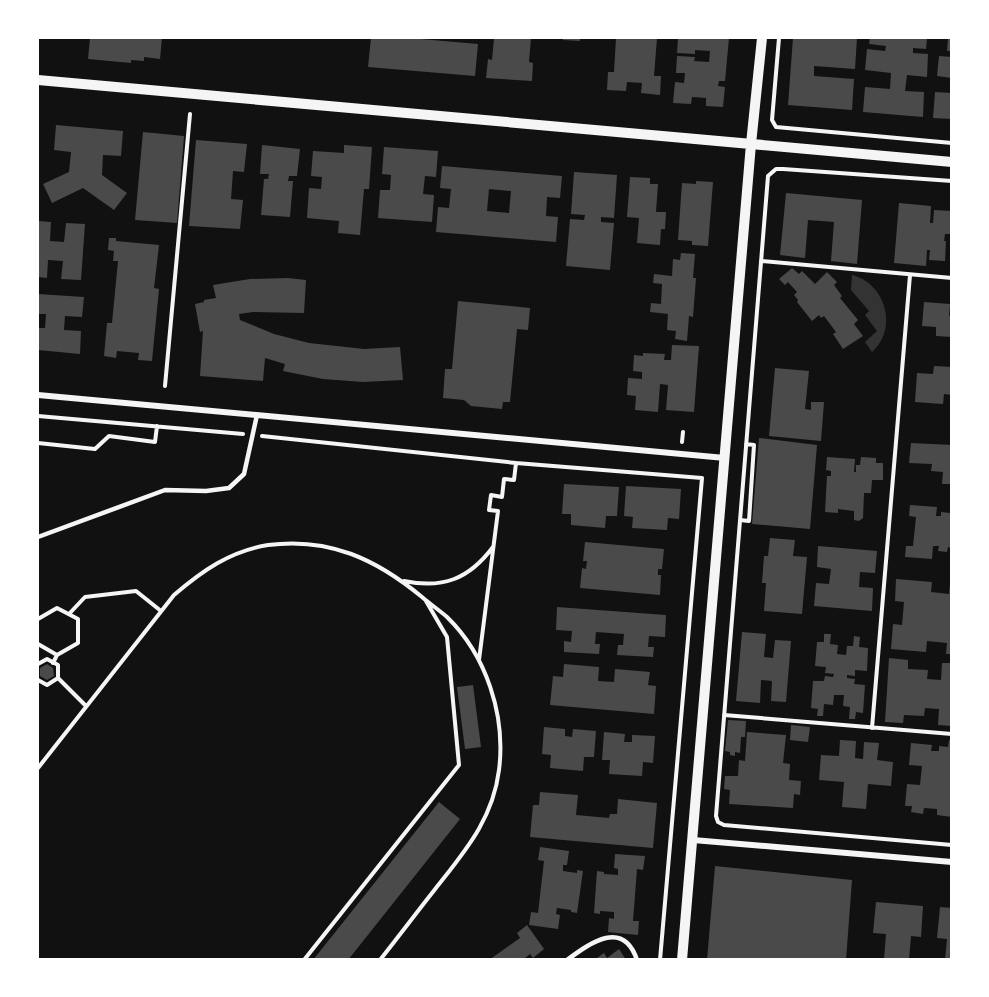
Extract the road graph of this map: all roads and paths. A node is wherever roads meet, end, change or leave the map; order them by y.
1 (762, 38) edge
2 (779, 38) edge
3 (38, 80) edge
4 (190, 114) dead end
5 (951, 143) edge
6 (751, 144) junction
7 (951, 162) edge
8 (951, 181) edge
9 (761, 261) junction
10 (910, 275) junction
11 (951, 278) edge
12 (165, 386) dead end
13 (38, 395) edge
14 (257, 415) junction
15 (38, 416) edge
16 (157, 426) junction
17 (253, 435) junction
18 (38, 442) edge
19 (746, 444) junction
20 (725, 458) junction
21 (516, 463) junction
22 (740, 520) junction
23 (38, 537) edge
24 (494, 546) junction
25 (403, 581) junction
26 (424, 599) junction
27 (161, 611) junction
28 (69, 614) junction
29 (38, 619) edge
30 (38, 644) edge
31 (57, 655) junction
32 (479, 660) junction
33 (53, 663) junction
34 (38, 664) edge
35 (58, 678) junction
36 (38, 680) edge
37 (86, 706) junction
38 (724, 715) junction
39 (872, 728) junction
40 (951, 734) edge
41 (38, 768) edge
42 (693, 840) junction
43 (951, 845) edge
44 (951, 862) edge
45 (304, 960) edge
46 (380, 960) edge
47 (567, 960) edge
48 (637, 960) edge
49 (660, 960) edge
50 (682, 960) edge

1 - 6 street
2 - 5 path
3 - 6 street
4 - 12 path
6 - 7 street
6 - 20 street
8 - 9 path
9 - 10 path
9 - 19 path
10 - 11 path
10 - 39 path
13 - 14 street
14 - 17 lane
14 - 20 street
15 - 16 path
16 - 17 path
16 - 18 path
17 - 21 path
17 - 23 lane
19 - 22 path
19 - 22 path
20 - 42 street
21 - 24 path
21 - 49 path
22 - 38 path
24 - 25 path
24 - 32 path
25 - 26 path
25 - 27 path
26 - 32 path
26 - 45 path
27 - 28 path
27 - 37 path
28 - 29 path
28 - 31 path
30 - 31 path
31 - 33 path
32 - 46 path
33 - 34 path
33 - 35 path
35 - 36 path
35 - 37 path
37 - 41 path
38 - 39 path
38 - 43 path
39 - 40 path
42 - 44 street
42 - 50 street
47 - 48 lane

